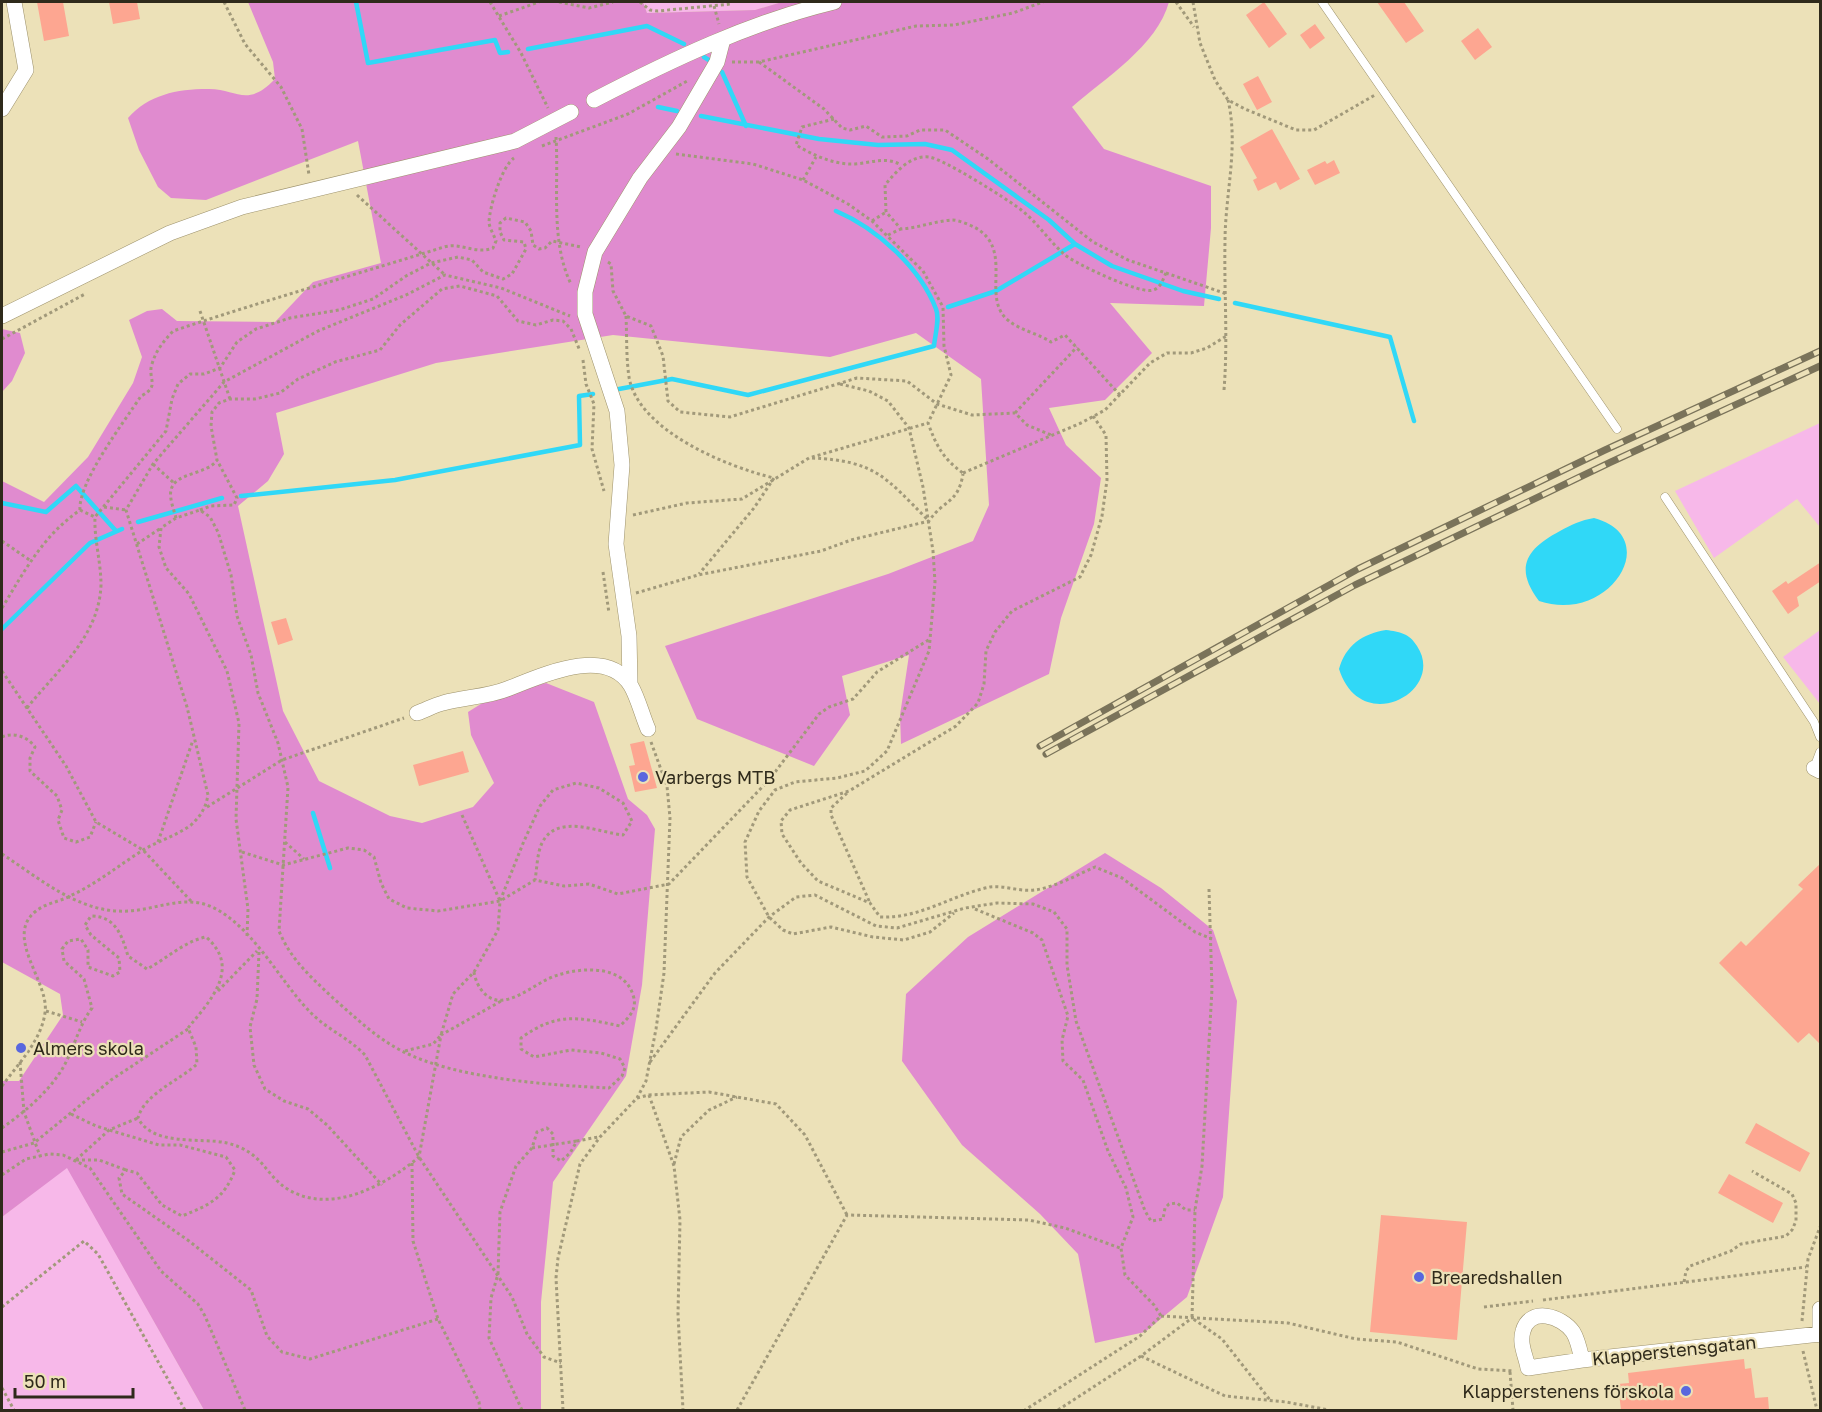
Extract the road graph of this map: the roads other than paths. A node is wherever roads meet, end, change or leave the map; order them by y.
1 (14, 2) edge
2 (834, 2) edge
3 (1322, 2) edge
4 (723, 39) junction
5 (594, 100) dead end
6 (2, 109) edge
7 (571, 112) dead end
8 (2, 316) edge
9 (1617, 429) dead end
10 (1665, 497) dead end
11 (630, 684) junction
12 (417, 713) road end
13 (648, 729) road end
14 (1821, 737) edge
15 (1821, 752) edge
16 (1817, 769) edge
17 (1821, 1309) edge
18 (1820, 1335) edge
19 (1582, 1360) junction

1 - 6 street
2 - 4 street
3 - 9 lane
4 - 5 street
4 - 11 street
7 - 8 street
10 - 14 lane
11 - 12 street
11 - 13 street
15 - 16 lane
17 - 18 street
18 - 19 street, Klapperstensgatan
19 - 19 street, Klapperstensgatan

